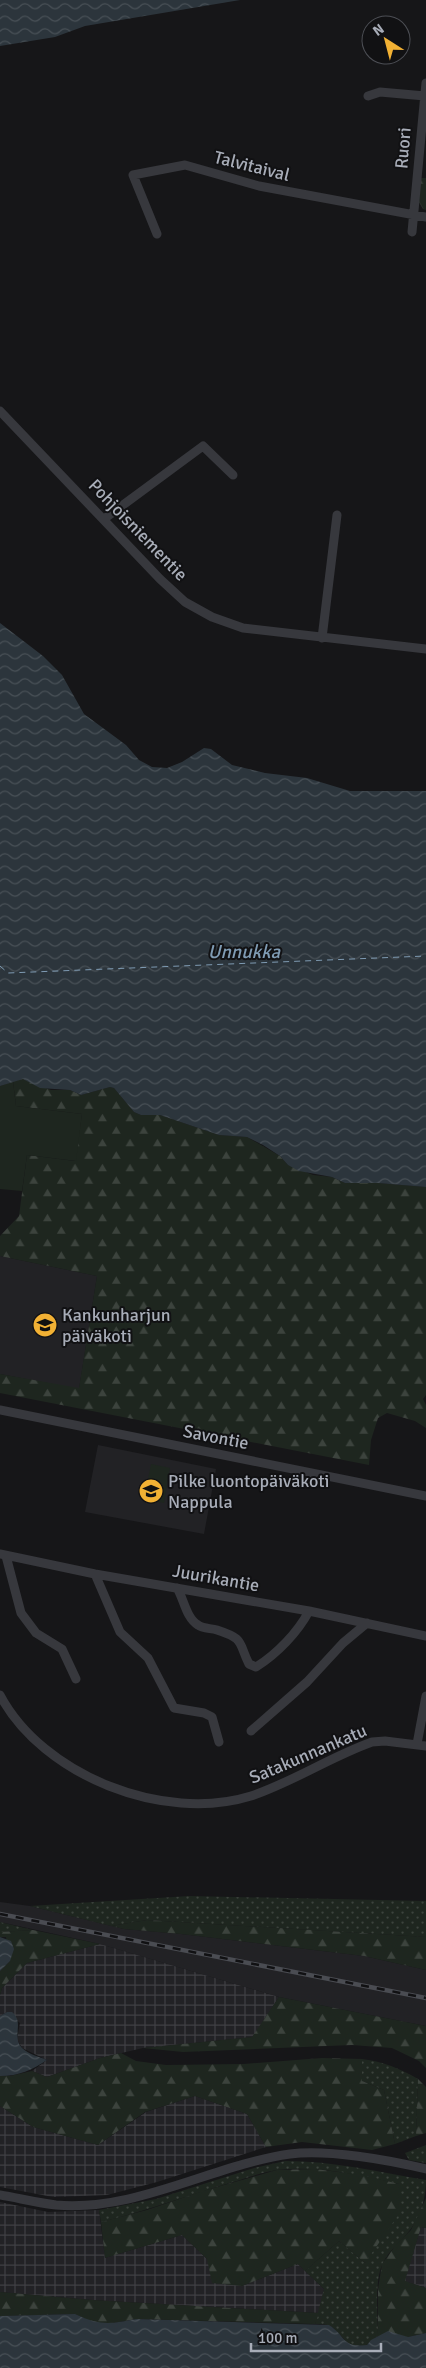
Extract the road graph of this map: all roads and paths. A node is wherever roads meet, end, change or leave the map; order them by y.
1 (426, 83) edge
2 (368, 96) dead end
3 (424, 96) junction
4 (413, 215) junction
5 (426, 218) edge
6 (412, 232) dead end
7 (157, 234) dead end
8 (0, 411) edge
9 (233, 475) dead end
10 (337, 515) dead end
11 (104, 519) junction
12 (322, 638) junction
13 (426, 649) edge
14 (0, 1410) edge
15 (426, 1496) edge
16 (3, 1555) edge
17 (95, 1574) junction
18 (177, 1588) junction
19 (309, 1611) junction
20 (367, 1623) junction
21 (426, 1636) edge
22 (76, 1678) dead end
23 (0, 1695) edge
24 (426, 1696) edge
25 (251, 1731) dead end
26 (219, 1742) dead end
27 (421, 1745) edge
28 (426, 2169) edge
29 (0, 2194) edge

1 - 3 street, Ruori
2 - 3 street
3 - 4 street, Ruori
4 - 5 street, Talvitaival
4 - 6 street, Ruori
4 - 7 street, Talvitaival
8 - 11 street, Pohjoisniementie
9 - 11 street
10 - 12 street
11 - 12 street, Pohjoisniementie
12 - 13 street, Pohjoisniementie
14 - 15 street, Savontie
16 - 17 street, Juurikantie
16 - 22 street
17 - 18 street, Juurikantie
17 - 26 street
18 - 19 street, Juurikantie
18 - 19 street
19 - 20 street, Juurikantie
20 - 21 street, Juurikantie
20 - 25 street
23 - 27 street, Satakunnankatu
24 - 27 street
28 - 29 street

